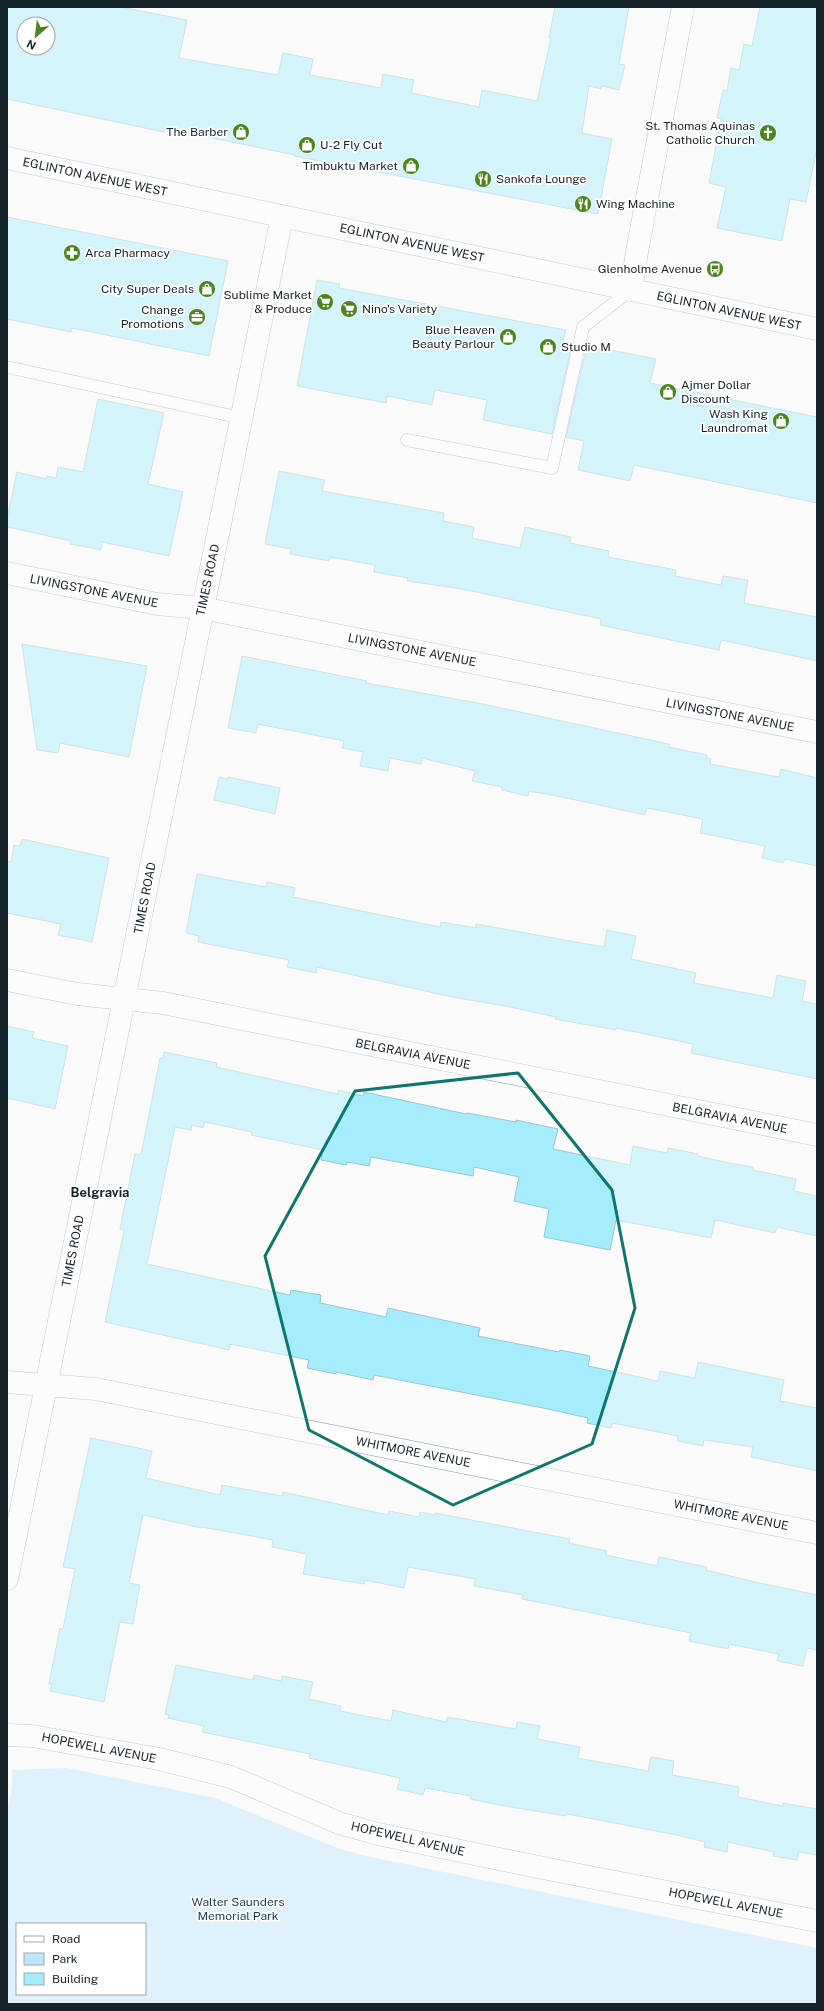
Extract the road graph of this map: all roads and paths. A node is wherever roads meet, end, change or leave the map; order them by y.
1 (683, 7) edge
2 (7, 158) edge
3 (282, 217) junction
4 (631, 290) junction
5 (817, 329) edge
6 (7, 367) edge
7 (242, 418) junction
8 (407, 440) dead end
9 (7, 574) edge
10 (202, 608) junction
11 (817, 732) edge
12 (7, 980) edge
13 (124, 1000) junction
14 (817, 1135) edge
15 (7, 1382) edge
16 (47, 1385) junction
17 (817, 1532) edge
18 (7, 1579) edge
19 (7, 1735) edge
20 (817, 1921) edge

1 - 4 street
2 - 3 street, EGLINTON AVENUE WEST
3 - 4 street, EGLINTON AVENUE WEST
3 - 7 street, TIMES ROAD
4 - 5 street, EGLINTON AVENUE WEST
4 - 8 lane
6 - 7 lane
7 - 10 street, TIMES ROAD
9 - 10 street, LIVINGSTONE AVENUE
10 - 11 street, LIVINGSTONE AVENUE
10 - 13 street, TIMES ROAD
12 - 13 street, BELGRAVIA AVENUE
13 - 14 street, BELGRAVIA AVENUE
13 - 16 street, TIMES ROAD
15 - 16 street, WHITMORE AVENUE
16 - 17 street, WHITMORE AVENUE
16 - 18 street, TIMES ROAD
19 - 20 street, HOPEWELL AVENUE

